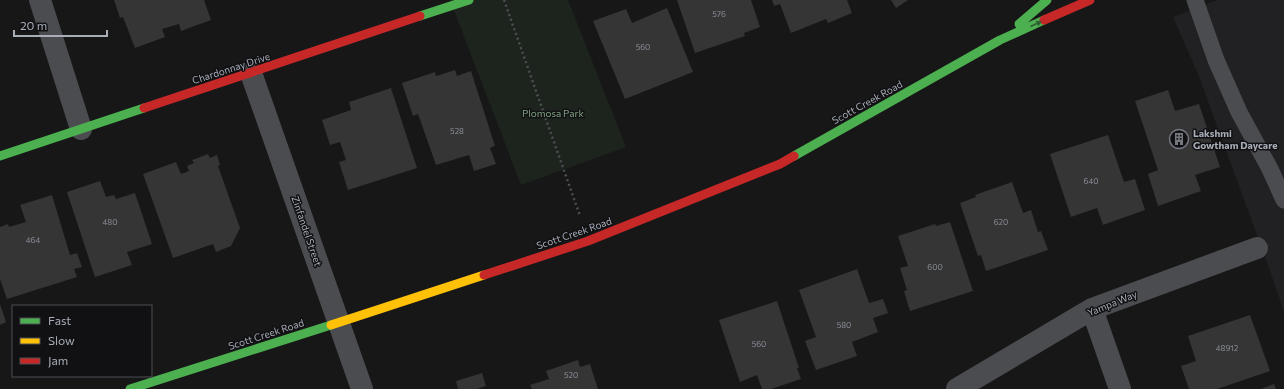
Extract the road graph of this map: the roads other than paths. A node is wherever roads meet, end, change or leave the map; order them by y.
1 (40, 0) edge
2 (469, 0) edge
3 (1047, 0) edge
4 (1090, 0) edge
5 (1195, 0) edge
6 (426, 7) edge
7 (1000, 40) junction
8 (251, 73) junction
9 (81, 129) junction
10 (0, 156) edge
11 (1284, 200) edge
12 (1257, 248) dead end
13 (1092, 309) junction
14 (339, 323) junction
15 (130, 389) edge
16 (362, 389) edge
17 (957, 389) edge
18 (1120, 389) edge

1 - 9 street
2 - 6 main road, Chardonnay Drive
3 - 7 main road, Scott Creek Road
7 -> 4 main road, Scott Creek Road
5 - 11 lane
6 - 8 main road, Chardonnay Drive
7 - 14 main road, Scott Creek Road
8 - 9 main road, Chardonnay Drive
8 - 14 street, Zinfandel Street
9 - 10 main road, Chardonnay Drive
12 - 13 street, Yampa Way
13 - 17 street, Yampa Way
13 - 18 street
14 - 15 main road, Scott Creek Road
14 - 16 street, Zinfandel Street

